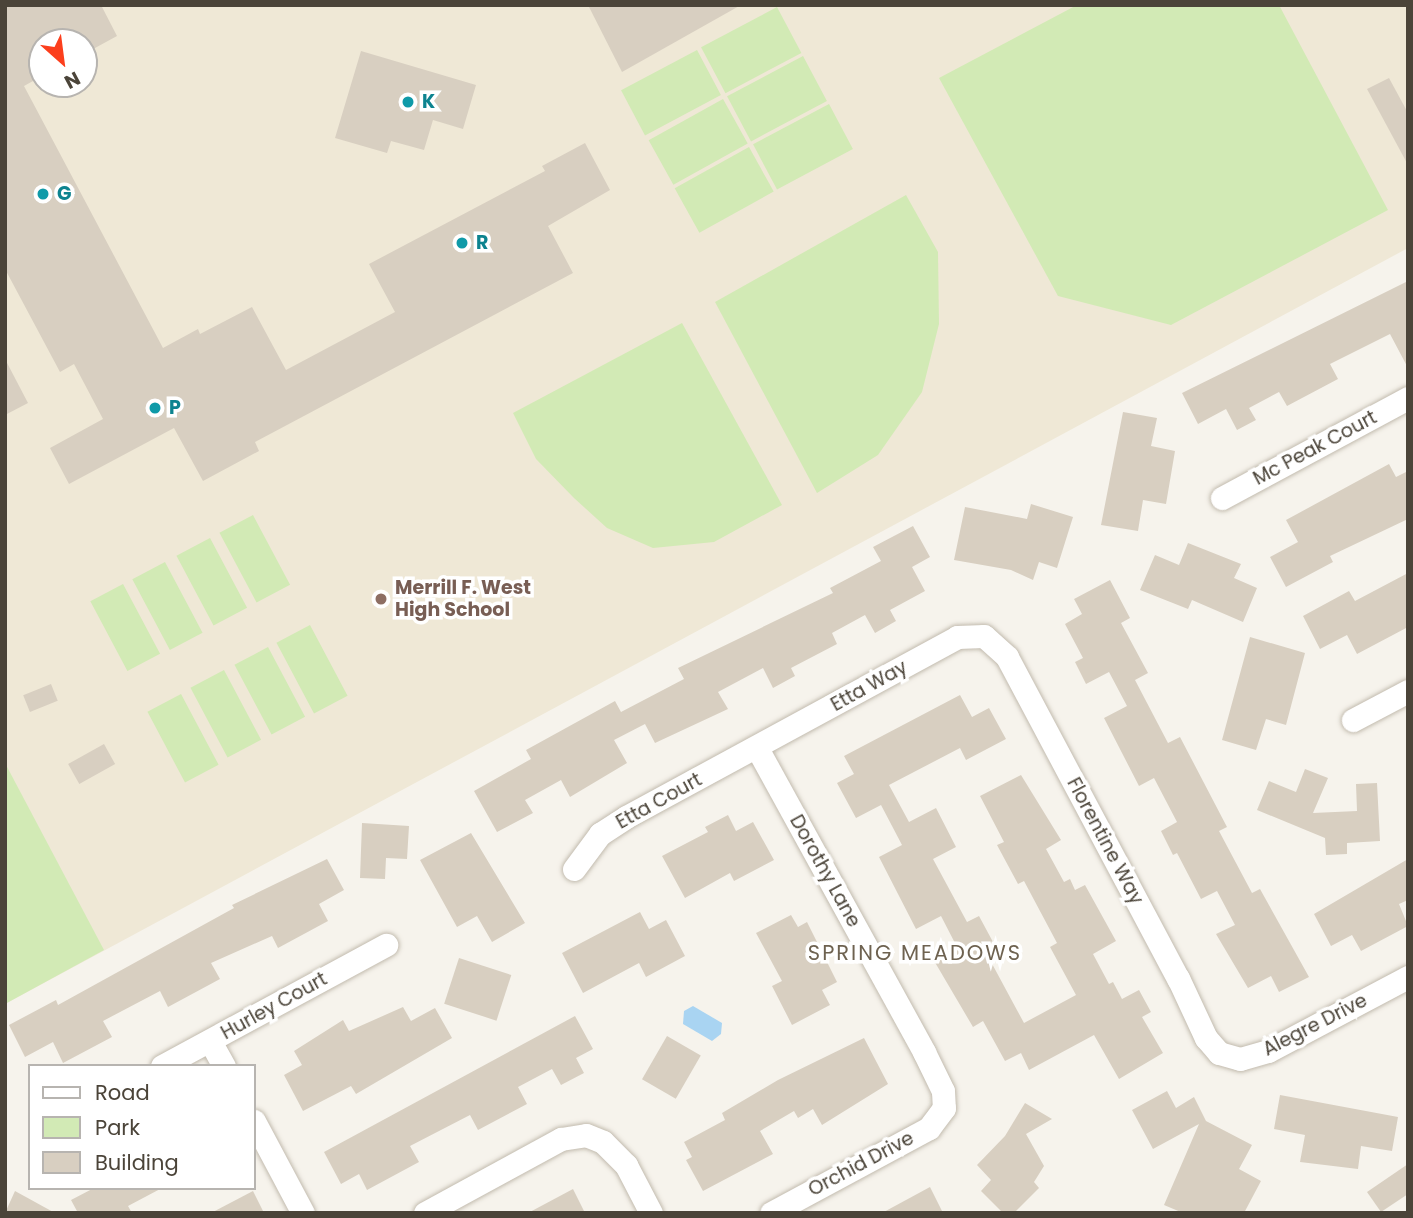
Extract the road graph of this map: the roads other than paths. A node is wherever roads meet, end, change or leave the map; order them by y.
1 (1408, 398) edge
2 (1222, 498) dead end
3 (984, 636) joint
4 (1408, 691) edge
5 (1353, 720) dead end
6 (757, 748) junction
7 (573, 869) dead end
8 (386, 945) dead end
9 (1408, 977) edge
10 (210, 1041) junction
11 (1219, 1053) joint
12 (166, 1064) edge
13 (223, 1064) edge
14 (944, 1108) joint
15 (256, 1125) edge
16 (303, 1213) edge
17 (425, 1213) edge
18 (651, 1213) edge
19 (771, 1213) edge

1 - 2 street, Mc Peak Court
3 - 6 street, Etta Way
3 - 11 street, Florentine Way
4 - 5 street
6 - 7 street, Etta Court
6 - 14 street, Dorothy Lane
8 - 10 street, Hurley Court
9 - 11 street, Alegre Drive
10 - 12 street, Hurley Court
10 - 13 street
14 - 19 street, Orchid Drive
15 - 16 street
17 - 18 street

